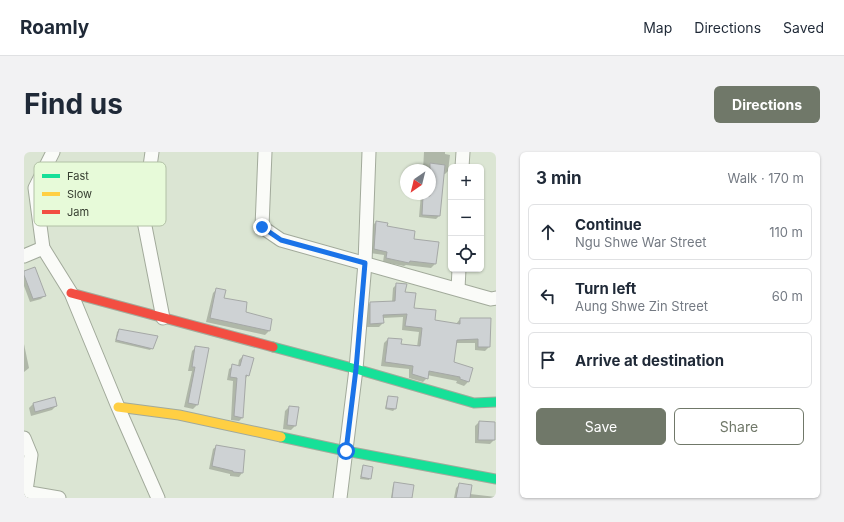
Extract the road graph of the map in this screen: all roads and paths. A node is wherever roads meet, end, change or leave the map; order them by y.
1 (53, 152) edge
2 (152, 152) edge
3 (265, 152) edge
4 (369, 152) edge
5 (463, 152) edge
6 (48, 162) edge
7 (151, 162) edge
8 (462, 164) edge
9 (41, 226) edge
10 (145, 226) edge
11 (44, 248) junction
12 (24, 256) edge
13 (365, 263) junction
14 (459, 272) edge
15 (458, 289) junction
16 (71, 294) junction
17 (496, 298) edge
18 (163, 318) junction
19 (356, 369) junction
20 (496, 402) edge
21 (118, 407) junction
22 (24, 438) edge
23 (346, 451) junction
24 (496, 479) edge
25 (25, 494) edge
26 (59, 498) edge
27 (158, 498) edge
28 (340, 498) edge

1 - 6 street
2 - 7 street
3 - 13 street
4 - 13 street
5 - 8 street
9 - 11 street
10 - 18 street
11 - 12 street
11 - 16 street
13 - 15 street
13 - 19 street
14 - 15 street
15 - 17 street
16 - 18 street
16 - 21 street
18 - 19 street
19 - 20 street
19 - 23 street
21 - 23 street
21 - 27 street
22 - 25 street
23 - 24 street
23 - 28 street
25 - 26 street

